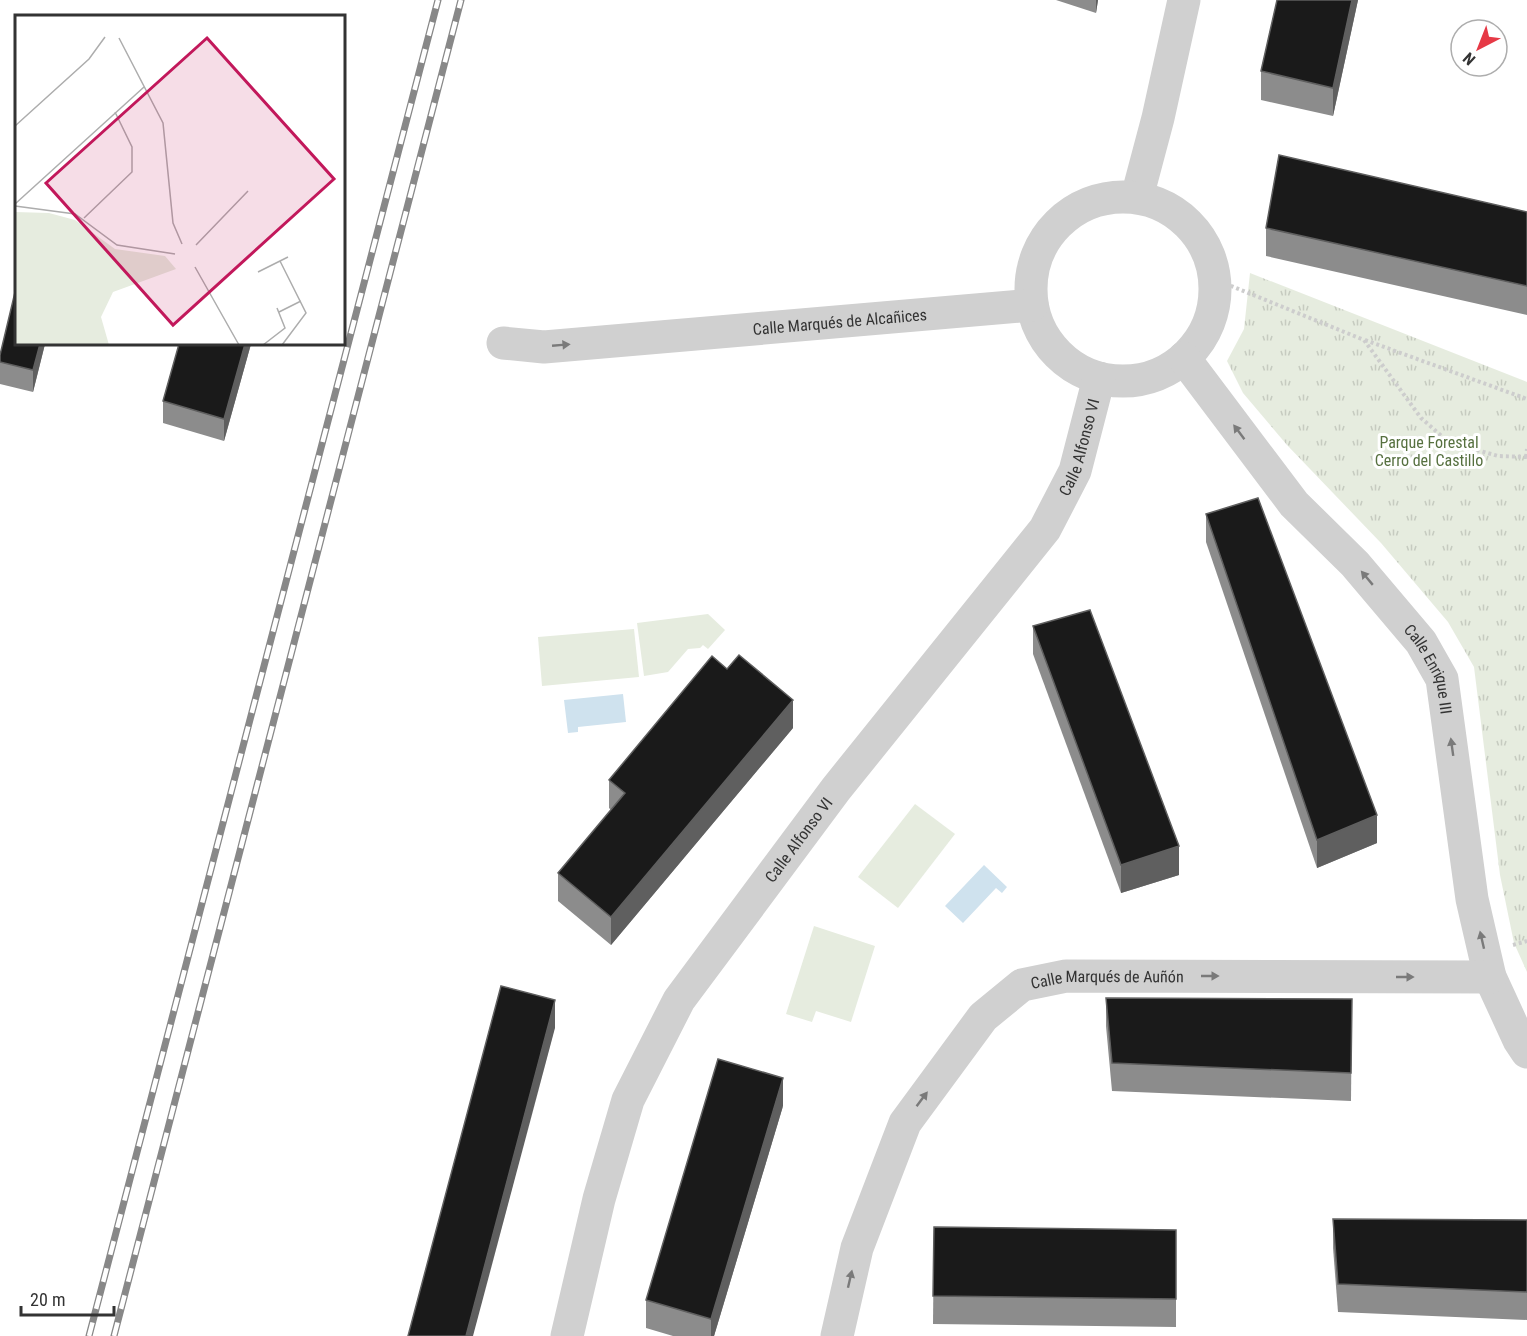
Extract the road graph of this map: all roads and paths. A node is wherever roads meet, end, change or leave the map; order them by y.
1 (1184, 0) edge
2 (1137, 197) junction
3 (1214, 279) junction
4 (1032, 305) junction
5 (1364, 340) junction
6 (503, 343) dead end
7 (1184, 358) junction
8 (1099, 378) junction
9 (1527, 399) edge
10 (1527, 448) edge
11 (1526, 457) edge
12 (1490, 977) junction
13 (1527, 1052) edge
14 (567, 1336) edge
15 (837, 1336) edge

1 - 2 street
2 - 3 street
2 - 4 street
3 - 5 path
3 - 7 street
6 -> 4 street, Calle Marqués de Alcañices
4 - 8 street
5 - 9 path
5 - 11 path
7 - 8 street
12 -> 7 street, Calle Enrique III
8 - 14 street, Calle Alfonso VI
10 - 11 path
12 - 13 street, Calle Enrique III
15 -> 12 street, Calle Marqués de Auñón

